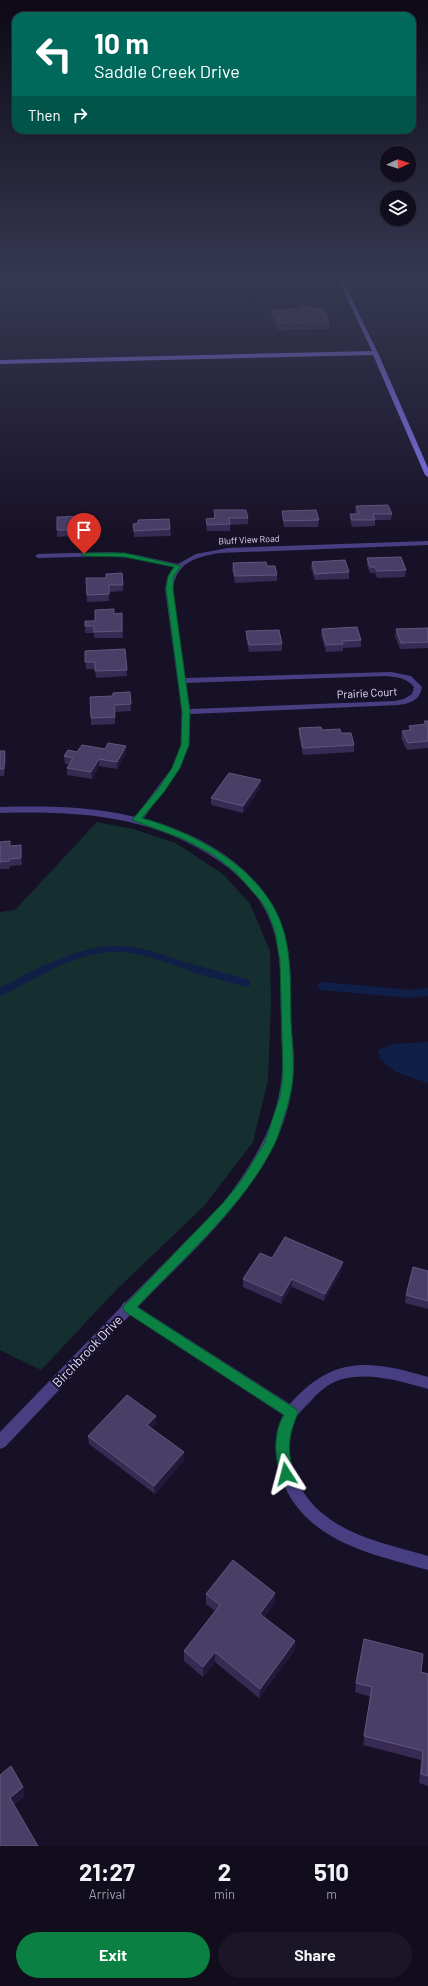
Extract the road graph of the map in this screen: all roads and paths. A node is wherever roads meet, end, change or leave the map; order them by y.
1 (380, 365) edge
2 (428, 475) edge
3 (428, 543) edge
4 (38, 556) dead end
5 (178, 566) junction
6 (182, 681) junction
7 (186, 712) junction
8 (0, 810) edge
9 (136, 820) junction
10 (128, 1307) junction
11 (428, 1383) edge
12 (292, 1413) junction
13 (0, 1442) edge
14 (428, 1563) edge

1 - 2 street
3 - 5 street, Bluff View Road
4 - 5 street
5 - 6 street
6 - 7 street
6 - 7 street, Prairie Court
7 - 9 street
8 - 9 street, Birchbrook Drive
9 - 10 street, Birchbrook Drive
10 - 12 street
10 - 13 street, Birchbrook Drive
11 - 12 street
12 - 14 street

